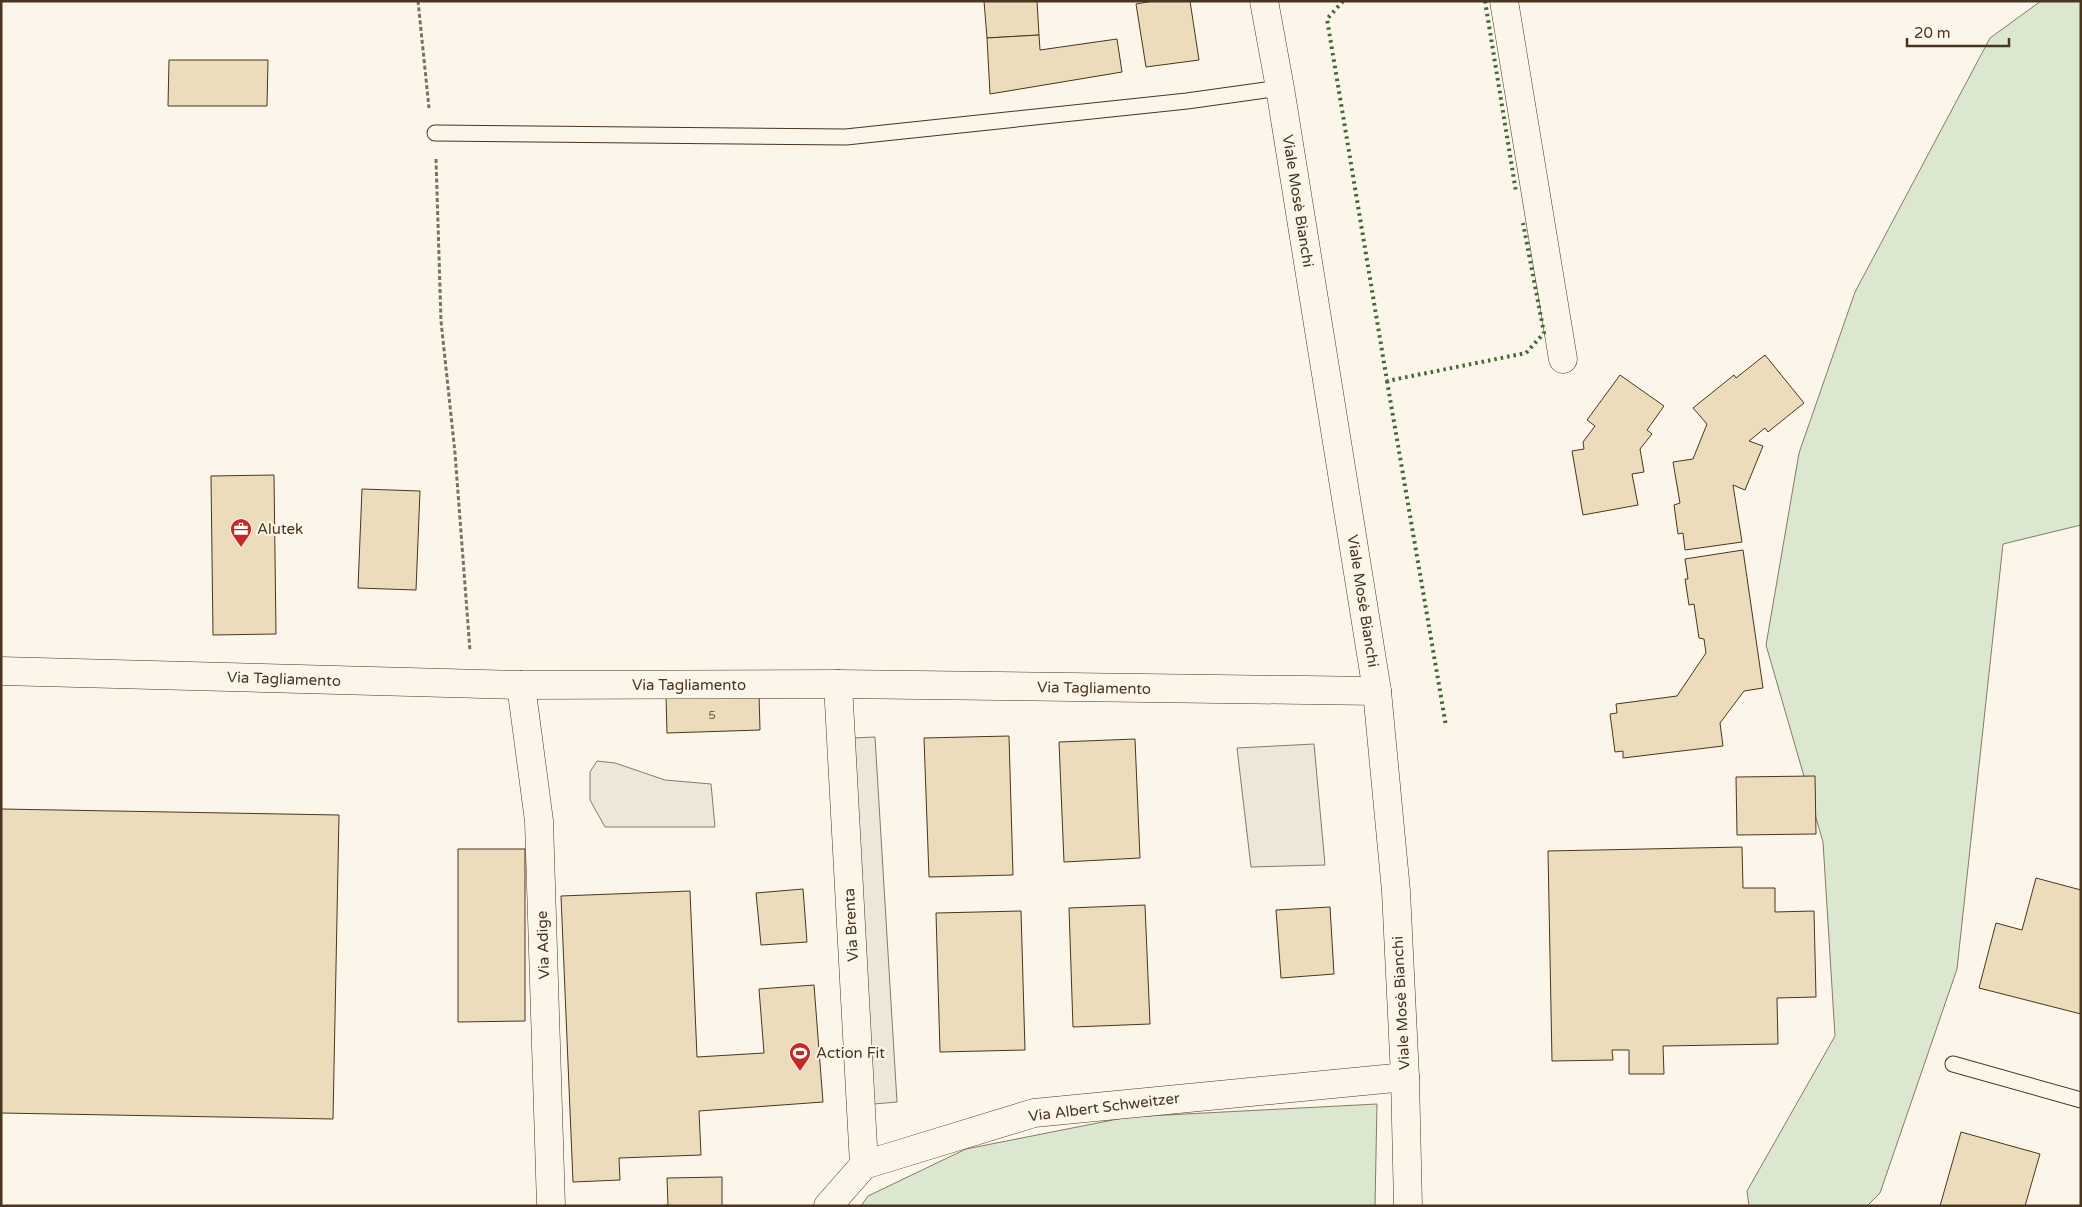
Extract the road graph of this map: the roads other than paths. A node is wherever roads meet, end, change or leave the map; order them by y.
1 (1264, 1) edge
2 (1504, 1) edge
3 (1280, 88) junction
4 (435, 134) road end
5 (1564, 359) dead end
6 (1, 671) edge
7 (838, 684) junction
8 (522, 685) junction
9 (1377, 691) junction
10 (1953, 1064) dead end
11 (1405, 1077) junction
12 (2081, 1100) edge
13 (864, 1165) junction
14 (551, 1206) edge
15 (828, 1206) edge
16 (1408, 1206) edge

1 - 3 street, Viale Mosè Bianchi
2 - 5 street
3 - 4 lane
3 - 9 street, Viale Mosè Bianchi
6 - 8 street, Via Tagliamento
7 - 8 street, Via Tagliamento
7 - 9 street, Via Tagliamento
7 - 13 street, Via Brenta
8 - 14 street, Via Adige
9 - 11 street, Viale Mosè Bianchi
10 - 12 lane
11 - 13 street, Via Albert Schweitzer
11 - 16 street, Viale Mosè Bianchi
13 - 15 street

